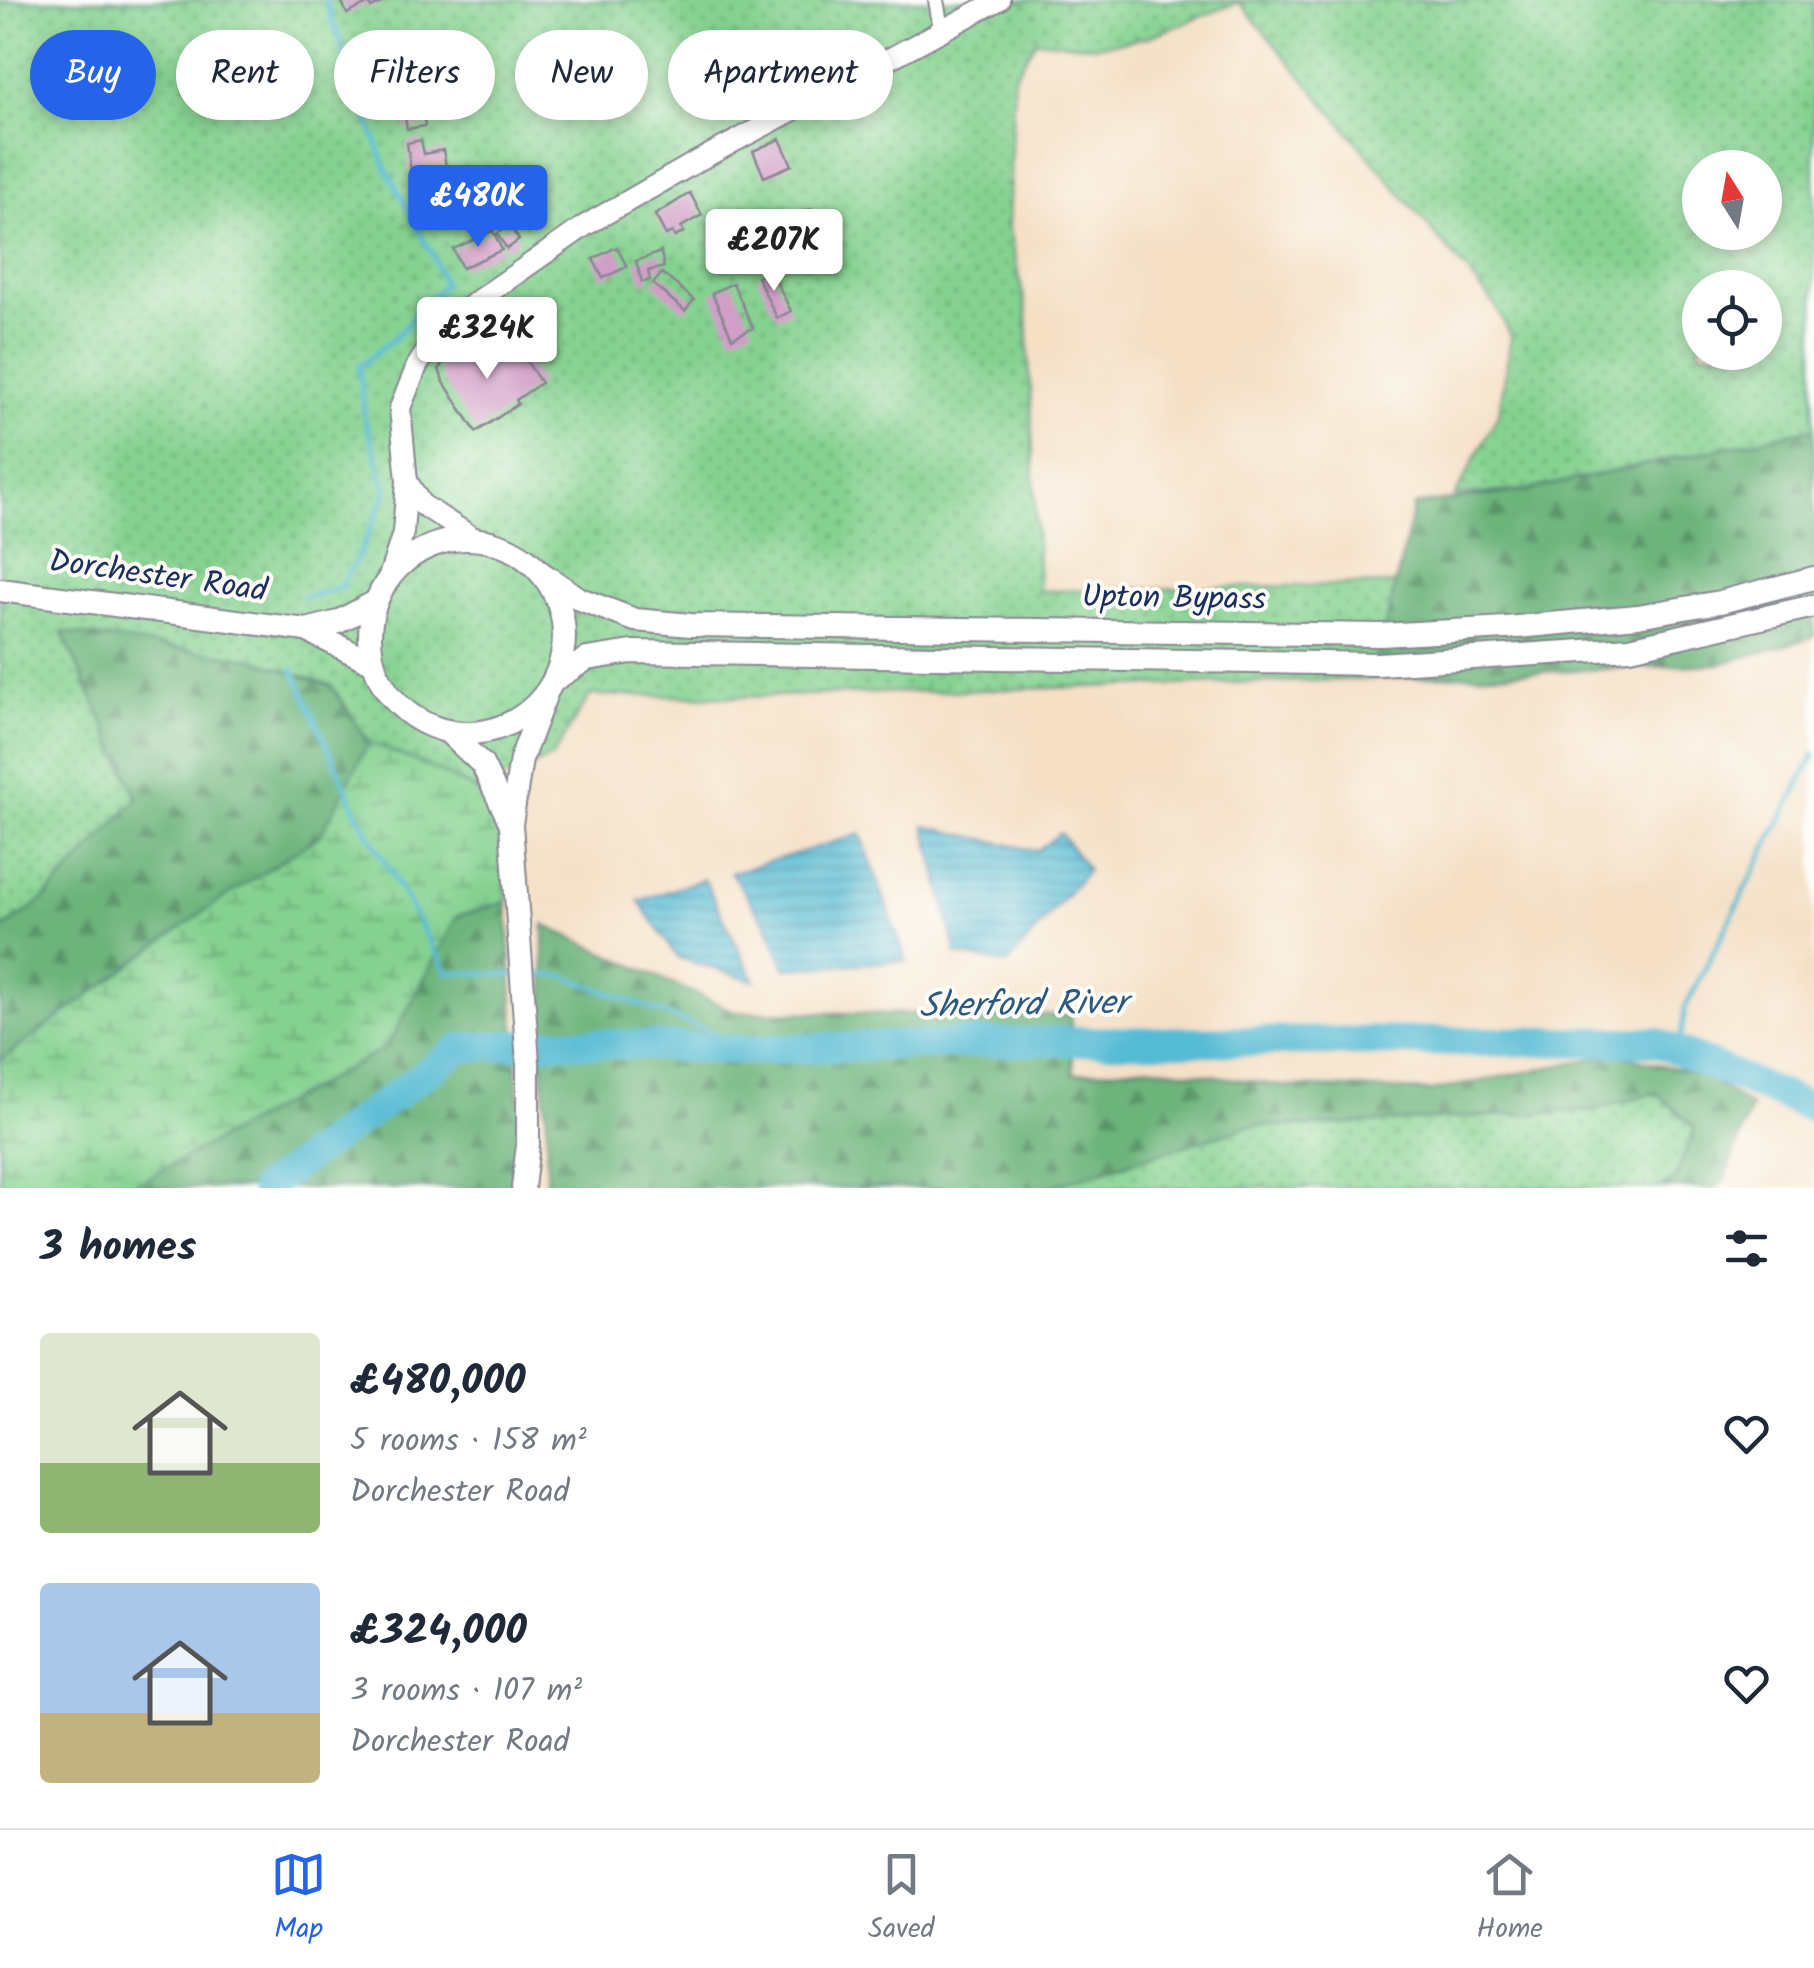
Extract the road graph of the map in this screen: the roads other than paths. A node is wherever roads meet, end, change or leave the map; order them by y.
1 (936, 0) edge
2 (999, 0) edge
3 (941, 29) junction
4 (408, 481) junction
5 (475, 539) junction
6 (540, 572) junction
7 (389, 577) junction
8 (1814, 578) edge
9 (0, 590) edge
10 (375, 602) junction
11 (1814, 606) edge
12 (306, 630) junction
13 (373, 664) junction
14 (550, 688) junction
15 (446, 731) junction
16 (512, 824) junction
17 (524, 1188) edge

1 - 3 street
2 - 3 main road
3 - 4 main road
4 - 5 main road
4 - 7 main road
5 - 6 main road
5 - 7 main road
6 - 8 main road, Upton Bypass
6 - 14 main road
7 - 10 main road
9 - 12 main road, Dorchester Road
10 - 12 main road, Dorchester Road
10 - 13 main road
11 - 14 main road, Upton Bypass
12 - 13 main road, Dorchester Road
13 - 15 main road
14 - 15 main road
14 - 16 main road
15 - 16 main road
16 - 17 main road

